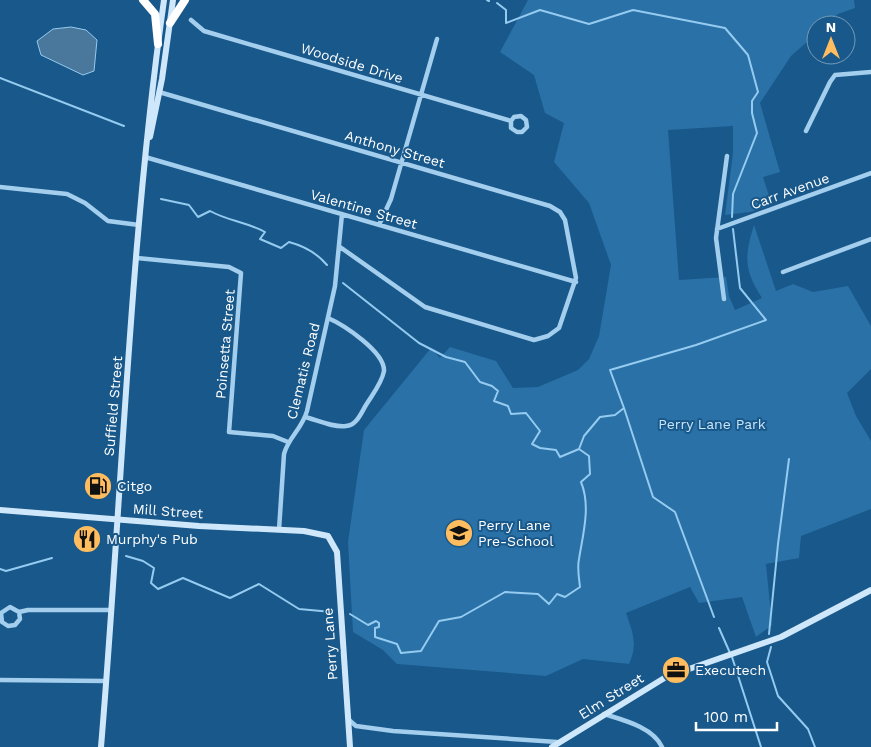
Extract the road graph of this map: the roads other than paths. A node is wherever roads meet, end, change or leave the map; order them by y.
1 (143, 0) edge
2 (164, 0) edge
3 (173, 0) edge
4 (185, 0) edge
5 (191, 20) dead end
6 (170, 23) junction
7 (437, 39) dead end
8 (158, 44) junction
9 (871, 72) edge
10 (151, 90) junction
11 (160, 92) junction
12 (422, 96) junction
13 (511, 121) dead end
14 (806, 132) dead end
15 (727, 156) dead end
16 (145, 157) junction
17 (402, 162) junction
18 (871, 173) edge
19 (0, 187) edge
20 (342, 214) junction
21 (139, 225) junction
22 (379, 225) junction
23 (717, 229) junction
24 (871, 239) edge
25 (340, 247) junction
26 (137, 258) junction
27 (783, 272) dead end
28 (576, 282) junction
29 (724, 299) dead end
30 (328, 318) junction
31 (305, 417) junction
32 (288, 442) junction
33 (0, 510) edge
34 (116, 520) junction
35 (279, 530) junction
36 (332, 539) joint
37 (871, 590) edge
38 (111, 610) junction
39 (19, 612) junction
40 (0, 680) edge
41 (106, 681) junction
42 (604, 714) junction
43 (349, 720) junction
44 (558, 742) junction
45 (101, 747) edge
46 (350, 747) edge
47 (552, 747) edge
48 (662, 747) edge

1 - 8 highway
2 - 8 main road, Suffield Street
3 - 6 main road, Suffield Street
4 - 6 highway
5 - 12 street, Woodside Drive
6 - 11 main road, Suffield Street
7 - 12 street
8 - 10 main road, Suffield Street
9 - 14 street
10 - 11 street, Anthony Street
10 - 16 main road, Suffield Street
11 - 16 main road, Suffield Street
11 - 17 street, Anthony Street
12 - 13 street, Woodside Drive
12 - 17 street
15 - 23 street
16 - 20 street, Valentine Street
16 - 21 main road, Suffield Street
17 - 22 street
17 - 28 street, Anthony Street
18 - 23 street, Carr Avenue
19 - 21 street
20 - 22 street, Valentine Street
20 - 25 street, Clematis Road
21 - 26 main road, Suffield Street
22 - 28 street, Valentine Street
23 - 29 street
24 - 27 street
25 - 28 street
25 - 30 street, Clematis Road
26 - 32 street, Poinsetta Street
26 - 34 main road, Suffield Street
30 - 31 street, Clematis Road
30 - 31 street
31 - 32 street, Clematis Road
32 - 35 street, Clematis Road
33 - 34 main road, Mill Street
34 - 35 main road, Mill Street
34 - 38 main road, Suffield Street
35 - 36 main road, Mill Street
36 - 43 main road, Perry Lane
37 - 42 main road, Elm Street
38 - 39 street
38 - 41 main road, Suffield Street
39 - 39 street
40 - 41 street
41 - 45 main road, Suffield Street
42 - 44 main road, Elm Street
42 - 48 street
43 - 44 street
43 - 46 main road, Perry Lane
44 - 47 main road, Elm Street

